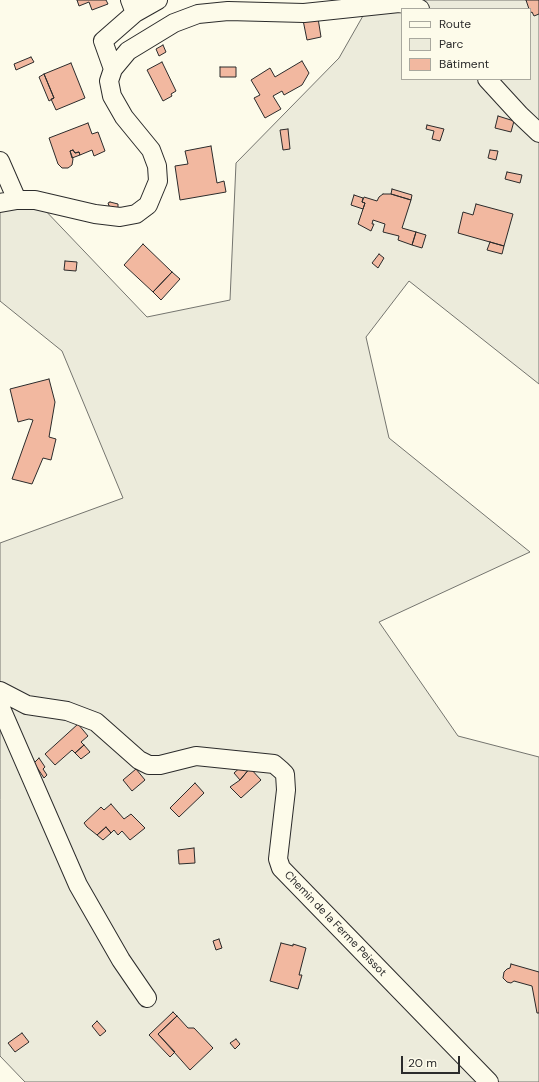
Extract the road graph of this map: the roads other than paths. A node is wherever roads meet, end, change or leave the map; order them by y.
1 (158, 0) edge
2 (132, 6) edge
3 (418, 8) edge
4 (113, 69) junction
5 (488, 80) edge
6 (539, 133) edge
7 (0, 161) edge
8 (8, 202) edge
9 (0, 691) edge
10 (0, 706) edge
11 (147, 998) dead end
12 (489, 1082) edge

1 - 2 street
2 - 4 street
3 - 4 street
4 - 8 street
5 - 6 street
7 - 8 street
9 - 12 street, Chemin de la Ferme Peissot
10 - 11 street

